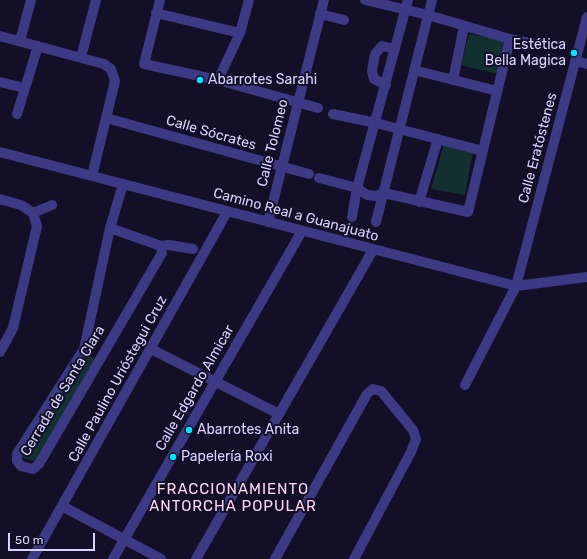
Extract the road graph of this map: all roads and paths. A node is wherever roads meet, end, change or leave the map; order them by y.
1 (30, 0) edge
2 (96, 0) edge
3 (160, 0) edge
4 (249, 0) edge
5 (324, 0) edge
6 (366, 0) edge
7 (432, 0) edge
8 (407, 5) edge
9 (156, 13) junction
10 (320, 14) junction
11 (428, 15) junction
12 (587, 17) edge
13 (344, 20) dead end
14 (464, 26) junction
15 (240, 33) junction
16 (0, 36) edge
17 (510, 39) junction
18 (20, 41) junction
19 (534, 44) dead end
20 (38, 46) junction
21 (395, 49) junction
22 (81, 57) junction
23 (575, 61) junction
24 (587, 64) edge
25 (414, 70) junction
26 (218, 80) junction
27 (453, 80) junction
28 (0, 82) edge
29 (386, 85) junction
30 (25, 88) junction
31 (497, 91) junction
32 (298, 102) junction
33 (318, 108) dead end
34 (17, 114) dead end
35 (333, 114) dead end
36 (106, 118) junction
37 (376, 123) junction
38 (400, 129) junction
39 (438, 140) junction
40 (483, 151) junction
41 (0, 152) edge
42 (281, 167) junction
43 (309, 174) dead end
44 (92, 176) junction
45 (319, 178) dead end
46 (123, 184) junction
47 (357, 188) junction
48 (384, 193) junction
49 (0, 199) edge
50 (419, 202) junction
51 (52, 205) dead end
52 (33, 212) junction
53 (227, 212) junction
54 (352, 217) dead end
55 (268, 222) junction
56 (376, 222) dead end
57 (110, 228) junction
58 (302, 231) junction
59 (161, 246) junction
60 (193, 249) dead end
61 (373, 250) junction
62 (587, 277) edge
63 (516, 286) junction
64 (84, 349) junction
65 (151, 349) junction
66 (0, 352) edge
67 (100, 357) junction
68 (215, 381) junction
69 (465, 385) dead end
70 (279, 414) junction
71 (62, 506) junction
72 (124, 539) junction
73 (32, 559) edge
74 (113, 559) edge
75 (161, 559) edge
76 (196, 559) edge
77 (275, 559) edge
78 (354, 559) edge

1 - 18 street
2 - 22 street
3 - 9 street
4 - 15 street
5 - 10 street, Calle Tolomeo
6 - 8 street
7 - 11 street
8 - 11 street
8 - 21 street
9 - 15 street
9 - 26 street
10 - 13 street
10 - 32 street, Calle Tolomeo
11 - 14 street
11 - 25 street
12 - 23 street, Calle Eratóstenes
14 - 17 street
14 - 27 street
15 - 26 street
16 - 18 street
17 - 19 street
17 - 31 street
18 - 20 street
20 - 22 street
20 - 30 street
21 - 29 street
21 - 29 street
22 - 36 street
23 - 24 street
23 - 63 street, Calle Eratóstenes
25 - 27 street
25 - 38 street
26 - 32 street
27 - 31 street
28 - 30 street
29 - 37 street
30 - 34 street
31 - 40 street
32 - 33 street
32 - 42 street, Calle Tolomeo
35 - 37 street
36 - 42 street, Calle Sócrates
36 - 44 street
37 - 38 street
37 - 47 street
38 - 39 street
38 - 48 street
39 - 40 street
39 - 50 street
40 - 50 street
41 - 44 street, Camino Real a Guanajuato
42 - 43 street, Calle Sócrates
42 - 55 street, Calle Tolomeo
44 - 46 street, Camino Real a Guanajuato
45 - 47 street
46 - 53 street, Camino Real a Guanajuato
46 - 57 street, Cerrada de Santa Clara
47 - 48 street
47 - 54 street
48 - 50 street
48 - 56 street
49 - 52 street
51 - 52 street
52 - 66 street
53 - 55 street, Camino Real a Guanajuato
53 - 65 street, Calle Paulino Urióstegui Cruz
55 - 58 street, Camino Real a Guanajuato
57 - 59 street
57 - 64 street, Cerrada de Santa Clara
58 - 61 street, Camino Real a Guanajuato
58 - 68 street, Calle Edgardo Almicar
59 - 60 street
59 - 67 street, Cerrada de Santa Clara
61 - 63 street, Camino Real a Guanajuato
61 - 70 street
62 - 63 street, Camino Real a Guanajuato
63 - 69 street, Calle Eratóstenes
64 - 67 street
64 - 67 street, Cerrada de Santa Clara
65 - 68 street
65 - 71 street, Calle Paulino Urióstegui Cruz
68 - 70 street
68 - 72 street, Calle Edgardo Almicar
70 - 76 street
71 - 72 street
71 - 73 street, Calle Paulino Urióstegui Cruz
72 - 74 street, Calle Edgardo Almicar
72 - 75 street
77 - 78 street

